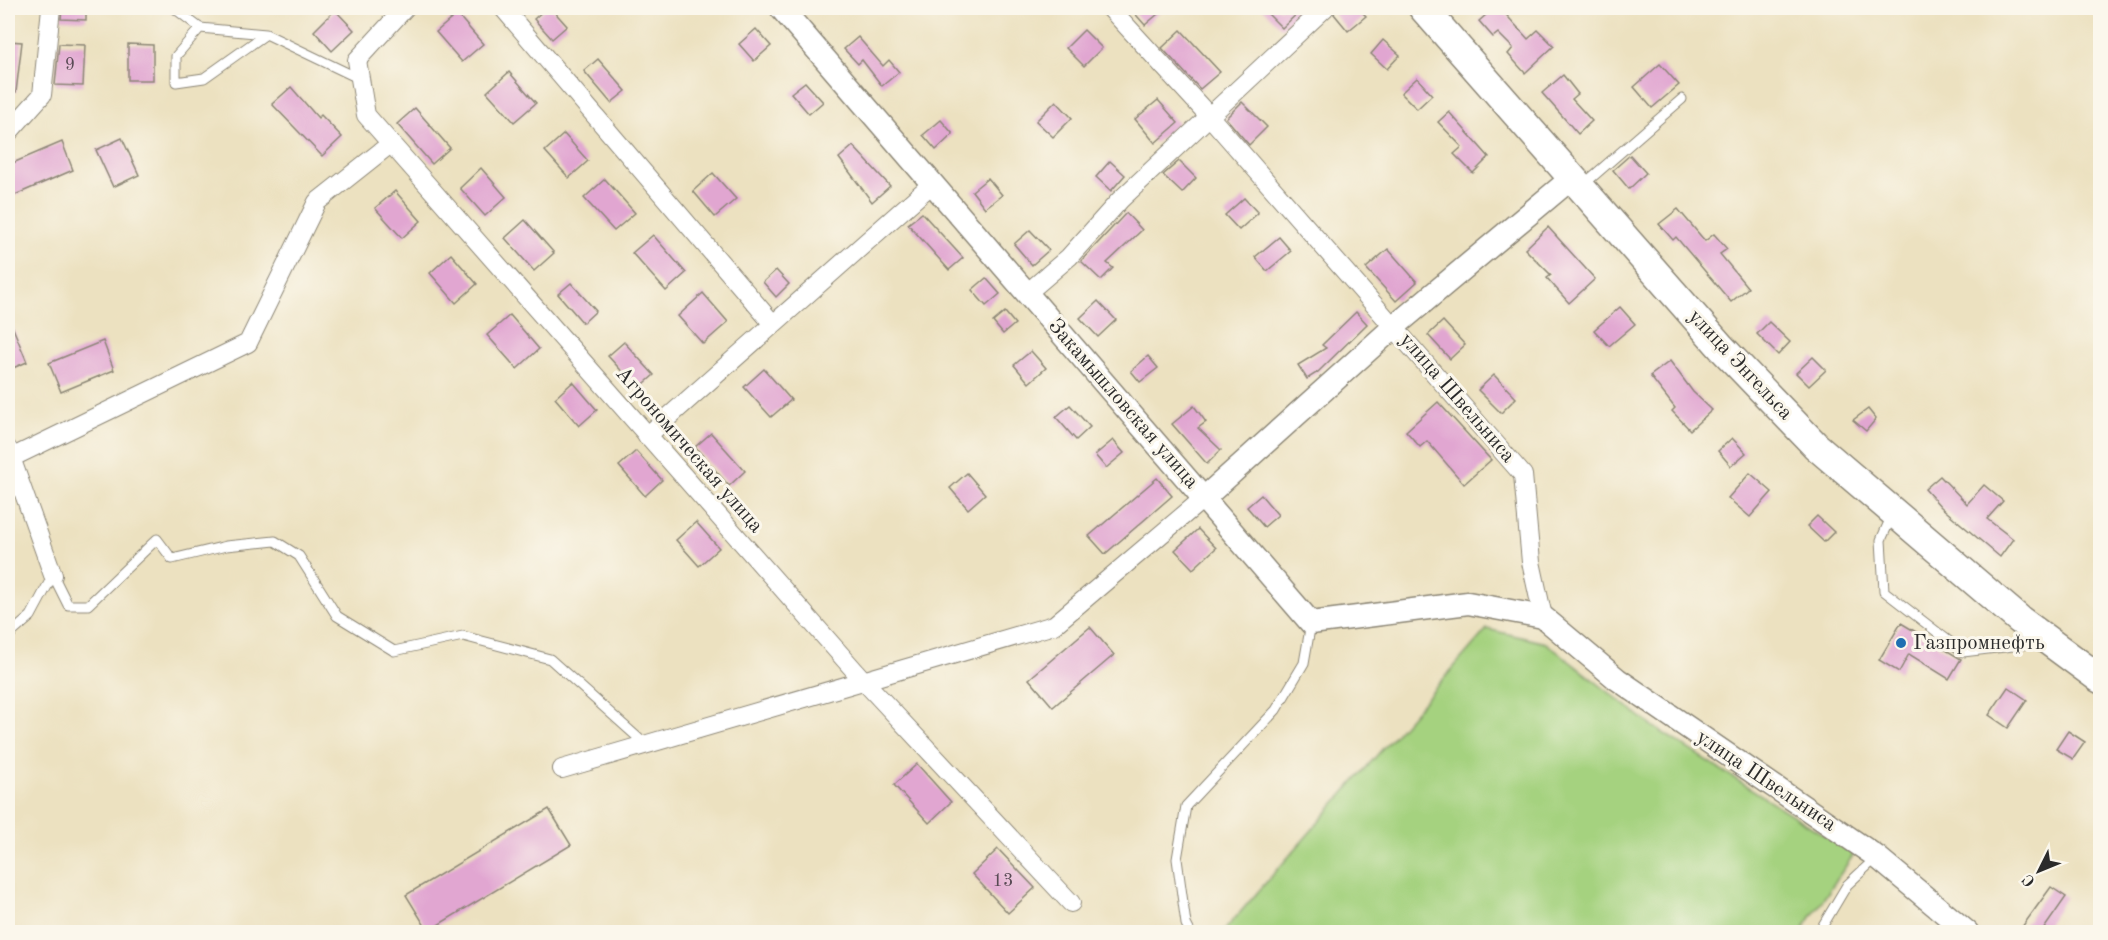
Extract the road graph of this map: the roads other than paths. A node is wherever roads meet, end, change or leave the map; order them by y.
1 (51, 8) edge
2 (174, 8) edge
3 (405, 8) edge
4 (503, 8) edge
5 (781, 8) edge
6 (1110, 8) edge
7 (1325, 8) edge
8 (1423, 8) edge
9 (200, 28) junction
10 (266, 34) junction
11 (360, 79) junction
12 (1682, 99) dead end
13 (1210, 117) junction
14 (8, 133) edge
15 (389, 145) junction
16 (1577, 182) junction
17 (933, 183) junction
18 (1028, 293) junction
19 (773, 324) junction
20 (1395, 326) junction
21 (647, 436) junction
22 (9, 453) edge
23 (1204, 498) junction
24 (1893, 513) junction
25 (52, 575) junction
26 (1543, 617) junction
27 (1311, 622) junction
28 (8, 636) edge
29 (2049, 642) junction
30 (862, 679) junction
31 (2100, 679) edge
32 (645, 744) junction
33 (562, 769) dead end
34 (1877, 857) junction
35 (1071, 903) dead end
36 (1190, 933) edge
37 (1819, 933) edge
38 (1967, 933) edge

1 - 14 street
2 - 9 lane
3 - 11 street, Агрономическая улица
4 - 19 street
5 - 17 street, Закамышловская улица
6 - 13 street, улица Швельниса
7 - 13 street
8 - 16 main road, улица Энгельса
9 - 10 lane
9 - 10 lane
10 - 11 lane
11 - 15 street, Агрономическая улица
12 - 16 lane
13 - 18 street
13 - 20 street, улица Швельниса
15 - 21 street, Агрономическая улица
15 - 22 street
16 - 20 street
16 - 24 main road, улица Энгельса
17 - 18 street, Закамышловская улица
17 - 19 street
18 - 23 street, Закамышловская улица
19 - 21 street
20 - 23 street
20 - 26 street, улица Швельниса
21 - 30 street, Агрономическая улица
22 - 25 street
23 - 27 street, Закамышловская улица
23 - 30 street
24 - 29 main road, улица Энгельса
24 - 29 lane
25 - 28 lane
25 - 32 lane
26 - 27 street
26 - 34 street, улица Швельниса
27 - 36 lane
29 - 31 main road, улица Энгельса
30 - 32 street
30 - 35 street, Агрономическая улица
32 - 33 street
34 - 37 lane
34 - 38 street, улица Швельниса

